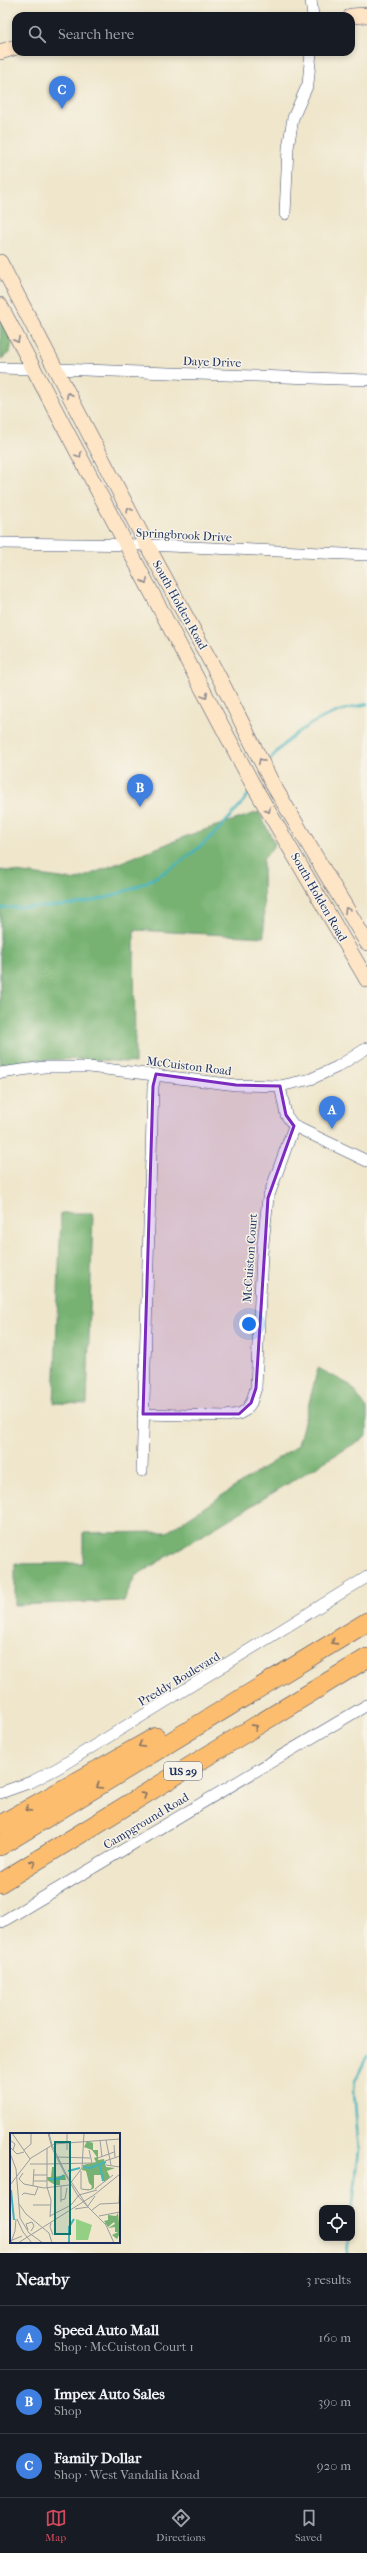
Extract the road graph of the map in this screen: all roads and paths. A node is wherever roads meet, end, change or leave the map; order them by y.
1 (311, 0) edge
2 (312, 12) edge
3 (367, 15) edge
4 (355, 16) edge
5 (12, 48) edge
6 (0, 52) edge
7 (311, 56) edge
8 (285, 214) dead end
9 (0, 262) edge
10 (0, 305) edge
11 (0, 368) edge
12 (32, 369) junction
13 (56, 369) junction
14 (367, 380) edge
15 (0, 543) edge
16 (128, 545) junction
17 (147, 545) junction
18 (367, 555) edge
19 (367, 943) edge
20 (367, 980) edge
21 (367, 1048) edge
22 (0, 1073) edge
23 (156, 1074) junction
24 (280, 1086) junction
25 (294, 1126) junction
26 (367, 1161) edge
27 (143, 1414) junction
28 (142, 1470) dead end
29 (367, 1577) edge
30 (367, 1622) edge
31 (367, 1658) edge
32 (367, 1705) edge
33 (228, 1707) junction
34 (0, 1793) edge
35 (0, 1825) edge
36 (0, 1846) edge
37 (0, 1883) edge
38 (0, 1923) edge

1 - 2 street
3 - 4 main road
5 - 6 main road
7 - 8 street
9 - 13 main road, South Holden Road
10 -> 12 main road, South Holden Road
11 - 12 street
12 -> 16 main road, South Holden Road
13 - 14 street, Daye Drive
17 -> 13 main road, South Holden Road
15 - 16 street, Springbrook Drive
16 - 17 street, Springbrook Drive
16 -> 20 main road, South Holden Road
17 - 18 street, Springbrook Drive
19 -> 17 main road, South Holden Road
21 - 24 street, McCuiston Road
22 - 23 street, McCuiston Road
23 - 24 street, McCuiston Road
23 - 27 street
24 - 25 street
25 - 26 street
25 - 27 street, McCuiston Court
27 - 28 street
29 - 34 street, Preddy Boulevard
30 -> 33 highway, US 29
37 -> 31 highway, US 29
32 - 38 street, Campground Road
33 -> 35 highway
33 -> 36 highway, US 29

